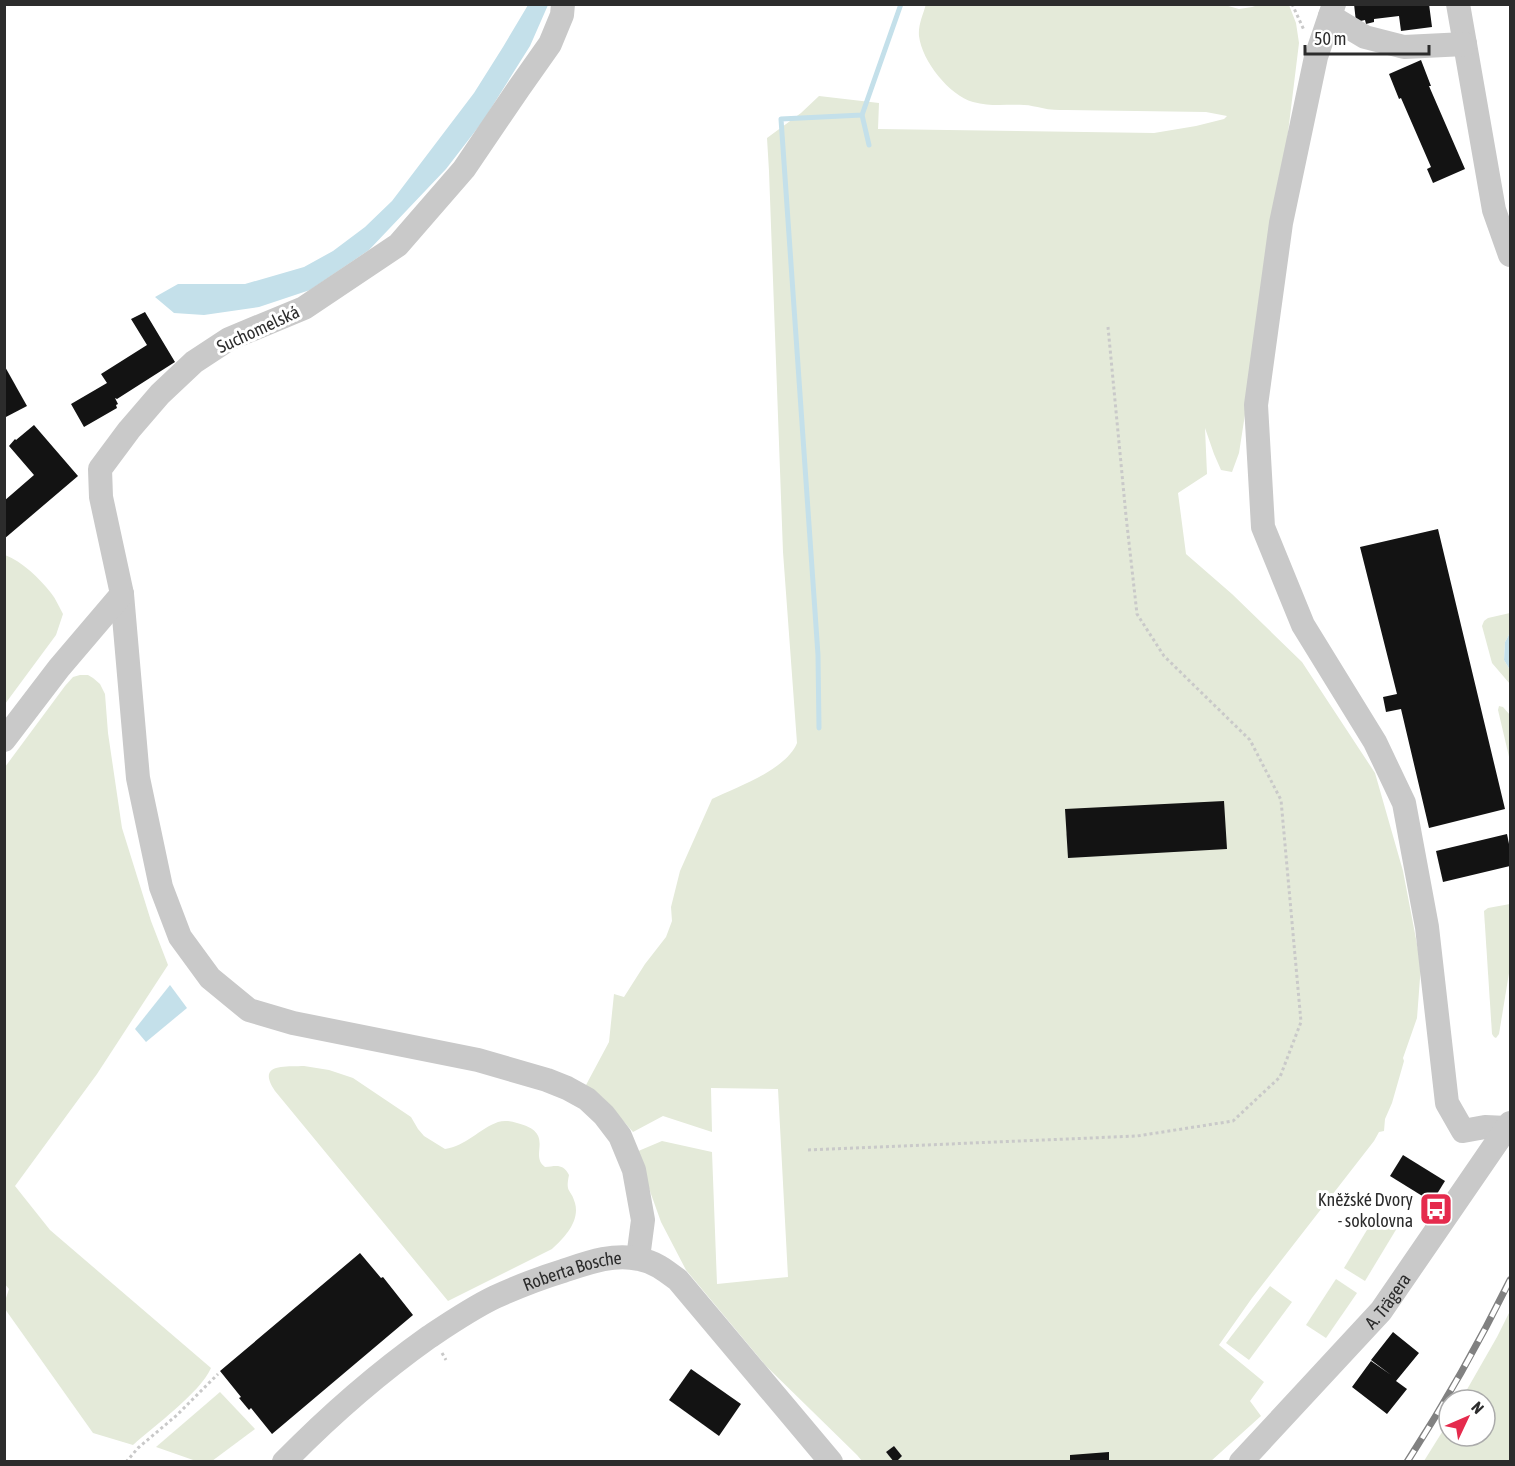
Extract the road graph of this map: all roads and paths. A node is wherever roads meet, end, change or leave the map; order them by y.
1 (563, 4) edge
2 (1458, 4) edge
3 (1332, 10) edge
4 (1465, 44) junction
5 (1510, 255) edge
6 (1108, 327) dead end
7 (122, 594) junction
8 (4, 740) edge
9 (1509, 1126) edge
10 (808, 1150) dead end
11 (638, 1258) junction
12 (218, 1374) dead end
13 (126, 1461) edge
14 (284, 1461) edge
15 (831, 1461) edge
16 (1241, 1461) edge

1 - 7 street, Suchomelská
2 - 4 street
3 - 4 street
3 - 9 street
4 - 5 street
6 - 10 path
7 - 8 street
7 - 11 street, Suchomelská
9 - 16 street, A. Trägera
11 - 14 street, Roberta Bosche
11 - 15 street, Roberta Bosche
12 - 13 path

